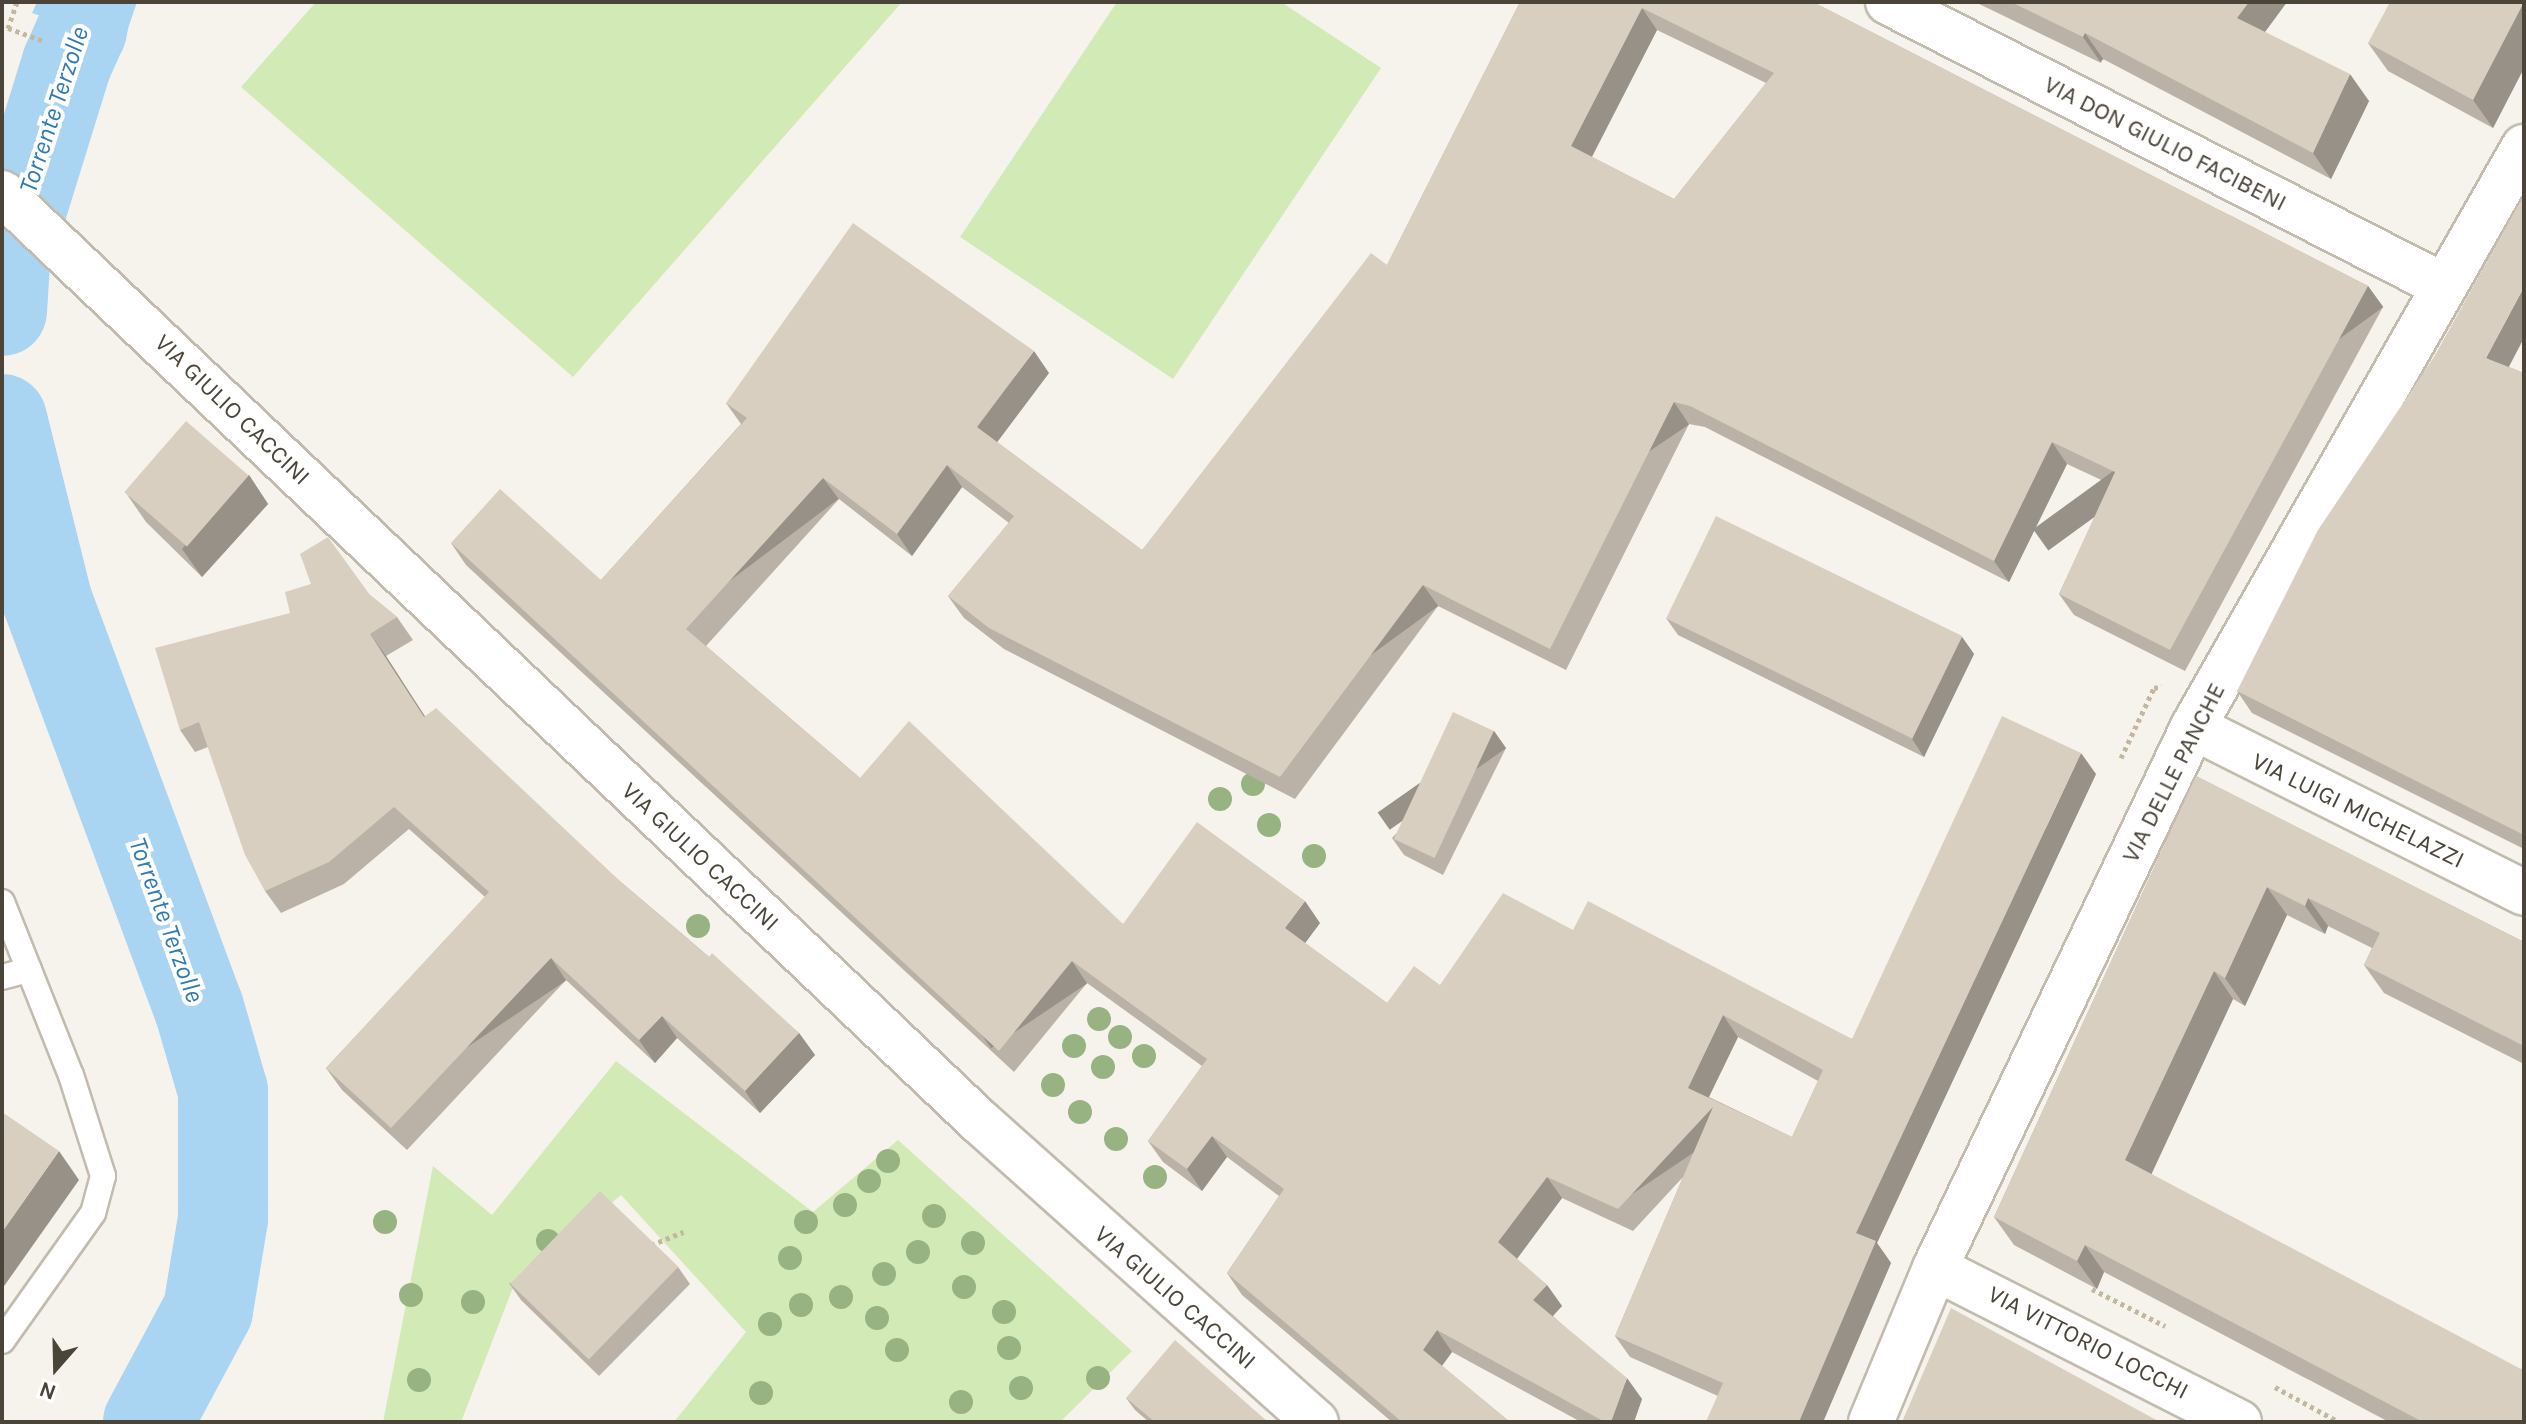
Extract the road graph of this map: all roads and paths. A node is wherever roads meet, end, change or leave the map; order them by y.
1 (17, 2) edge
2 (1888, 2) edge
3 (44, 41) dead end
4 (2524, 147) edge
5 (2, 193) edge
6 (2442, 285) junction
7 (2193, 727) junction
8 (2524, 893) edge
9 (2, 902) edge
10 (29, 970) junction
11 (2, 977) edge
12 (684, 1232) dead end
13 (650, 1246) edge
14 (1935, 1268) junction
15 (2, 1341) edge
16 (1316, 1422) edge
17 (1871, 1422) edge
18 (2239, 1422) edge

1 - 3 path
2 - 6 street, VIA DON GIULIO FACIBENI
4 - 6 street, VIA DELLE PANCHE
5 - 16 street, VIA GIULIO CACCINI
6 - 7 street, VIA DELLE PANCHE
7 - 8 street, VIA LUIGI MICHELAZZI
7 - 14 street, VIA DELLE PANCHE
9 - 10 lane
10 - 11 lane
10 - 15 lane
12 - 13 path
14 - 17 street, VIA DELLE PANCHE
14 - 18 street, VIA VITTORIO LOCCHI

